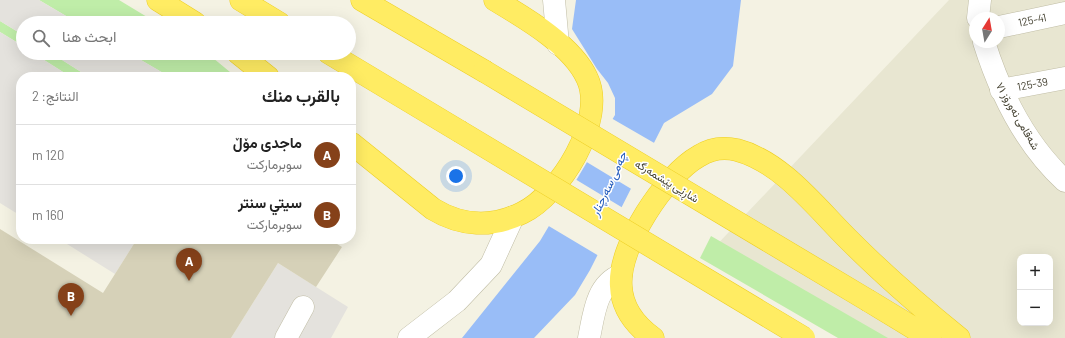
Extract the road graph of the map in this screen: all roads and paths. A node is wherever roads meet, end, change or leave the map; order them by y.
1 (158, 0) edge
2 (241, 0) edge
3 (362, 0) edge
4 (495, 0) edge
5 (554, 0) edge
6 (980, 0) edge
7 (979, 12) edge
8 (1065, 13) edge
9 (184, 16) edge
10 (267, 16) edge
11 (1005, 26) edge
12 (558, 44) junction
13 (986, 48) edge
14 (247, 60) edge
15 (341, 60) edge
16 (262, 72) edge
17 (1065, 78) edge
18 (1001, 90) junction
19 (356, 147) edge
20 (1060, 171) edge
21 (513, 217) junction
22 (621, 275) junction
23 (303, 307) dead end
24 (286, 338) edge
25 (408, 338) edge
26 (589, 338) edge
27 (652, 338) edge
28 (804, 338) edge
29 (930, 338) edge
30 (959, 338) edge

1 - 9 highway
2 - 10 highway
3 - 29 highway, شاڕێی پێشمەرگە, bridge
4 - 12 highway
5 - 12 street
6 - 7 street
8 - 11 street, 125-41
12 - 21 highway
13 - 18 street, شەقامی نەورۆز ٧١
14 - 16 highway
15 - 28 highway, bridge
17 - 18 street, 125-39
18 - 20 street, شەقامی نەورۆز ٧١
19 - 21 highway
21 - 25 street
22 - 26 street
22 - 27 highway
22 - 30 highway
23 - 24 street

